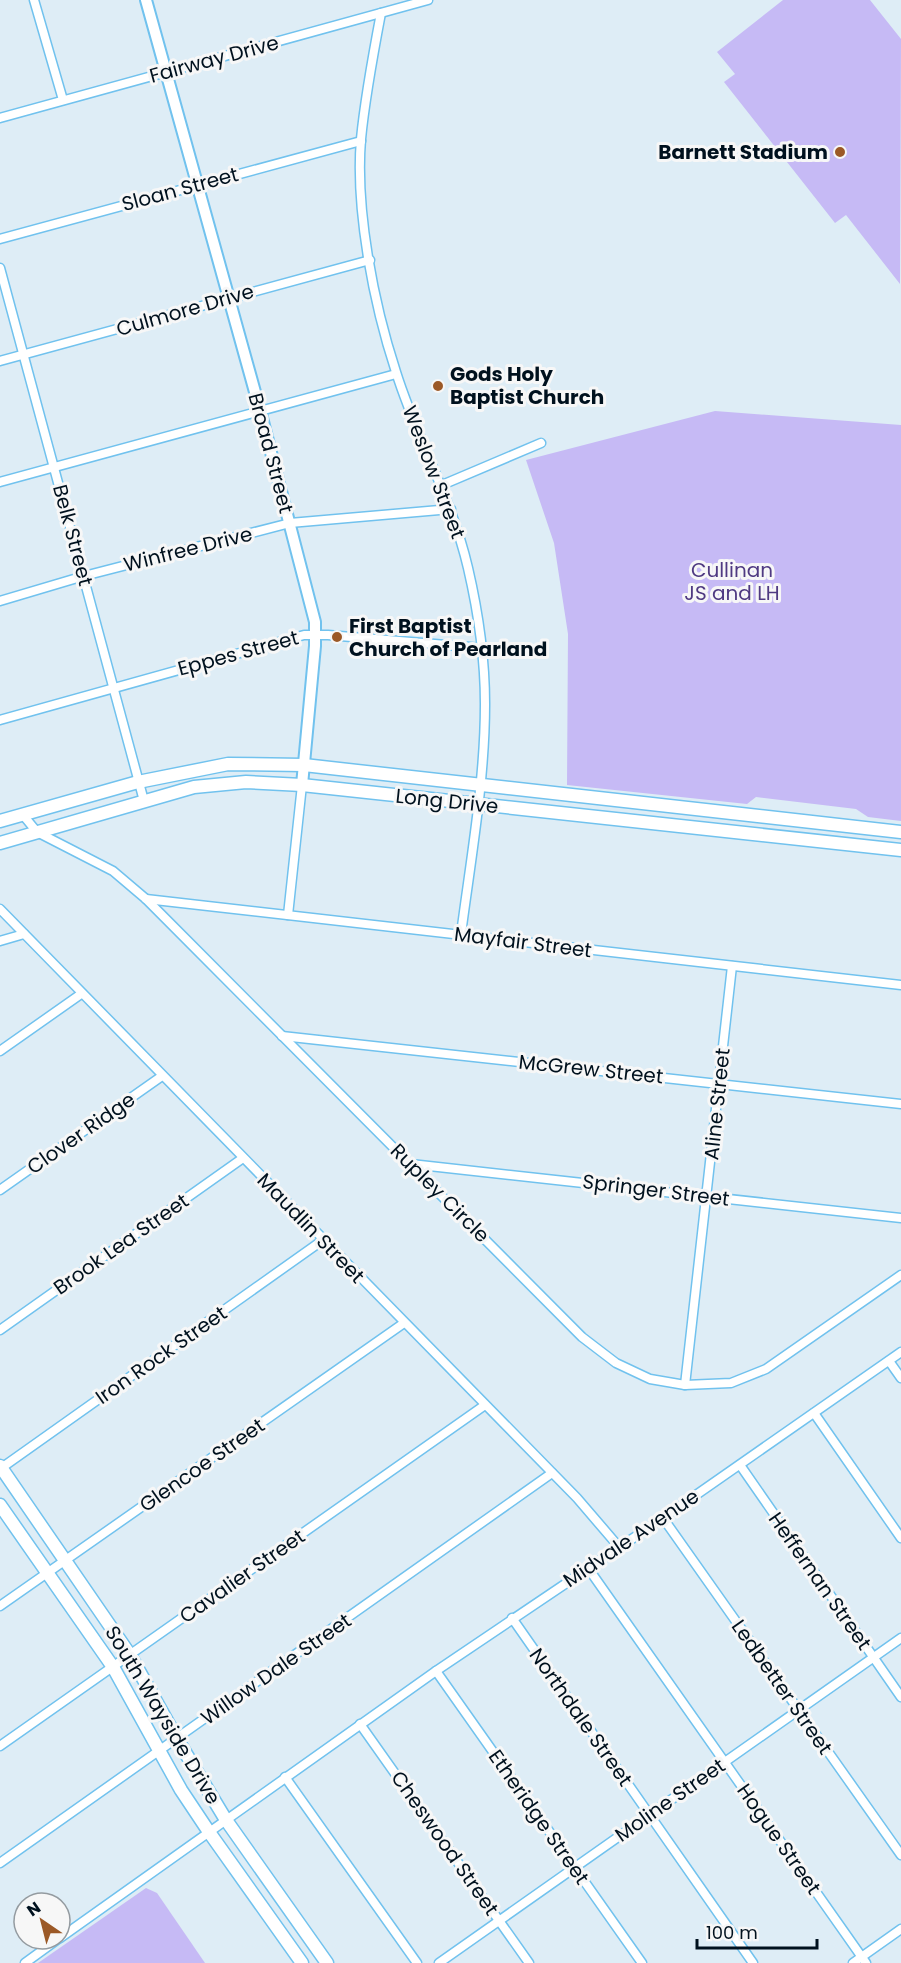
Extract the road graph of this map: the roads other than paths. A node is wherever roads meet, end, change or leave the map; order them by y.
1 (34, 0) edge
2 (146, 0) edge
3 (428, 0) edge
4 (381, 13) junction
5 (166, 72) junction
6 (63, 100) junction
7 (0, 118) edge
8 (361, 141) junction
9 (197, 184) junction
10 (0, 239) edge
11 (370, 260) junction
12 (0, 268) edge
13 (228, 297) junction
14 (25, 354) junction
15 (0, 361) edge
16 (396, 374) junction
17 (260, 410) junction
18 (541, 443) dead end
19 (55, 466) junction
20 (0, 482) edge
21 (442, 485) junction
22 (451, 509) junction
23 (290, 523) junction
24 (84, 576) junction
25 (0, 601) edge
26 (315, 634) junction
27 (482, 648) junction
28 (112, 687) junction
29 (0, 720) edge
30 (304, 765) junction
31 (386, 775) junction
32 (138, 782) junction
33 (302, 785) junction
34 (479, 786) junction
35 (382, 794) junction
36 (569, 796) junction
37 (144, 801) junction
38 (478, 804) junction
39 (670, 807) junction
40 (567, 814) junction
41 (23, 815) junction
42 (783, 819) junction
43 (0, 821) edge
44 (668, 824) junction
45 (884, 831) junction
46 (37, 832) junction
47 (901, 832) edge
48 (780, 836) junction
49 (0, 843) edge
50 (881, 848) junction
51 (901, 850) edge
52 (146, 899) junction
53 (0, 909) edge
54 (288, 915) junction
55 (24, 934) junction
56 (461, 934) junction
57 (0, 941) edge
58 (732, 966) junction
59 (901, 985) edge
60 (81, 994) junction
61 (282, 1036) junction
62 (0, 1051) edge
63 (162, 1076) junction
64 (719, 1083) junction
65 (901, 1104) edge
66 (243, 1158) junction
67 (411, 1164) junction
68 (0, 1190) edge
69 (707, 1196) junction
70 (901, 1218) edge
71 (323, 1240) junction
72 (901, 1275) edge
73 (404, 1323) junction
74 (0, 1330) edge
75 (901, 1352) edge
76 (889, 1360) junction
77 (901, 1378) edge
78 (685, 1385) junction
79 (484, 1405) junction
80 (814, 1413) junction
81 (740, 1465) junction
82 (1, 1468) edge
83 (552, 1473) junction
84 (0, 1505) edge
85 (663, 1518) junction
86 (901, 1538) edge
87 (619, 1547) junction
88 (66, 1560) junction
89 (588, 1568) junction
90 (48, 1572) junction
91 (0, 1606) edge
92 (512, 1618) junction
93 (901, 1638) edge
94 (130, 1655) junction
95 (873, 1657) junction
96 (113, 1667) junction
97 (436, 1671) junction
98 (901, 1696) edge
99 (799, 1710) junction
100 (360, 1724) junction
101 (177, 1739) junction
102 (0, 1746) edge
103 (160, 1751) junction
104 (725, 1762) junction
105 (285, 1777) junction
106 (649, 1815) junction
107 (226, 1820) junction
108 (209, 1832) junction
109 (901, 1855) edge
110 (0, 1863) edge
111 (575, 1867) junction
112 (499, 1921) junction
113 (303, 1928) junction
114 (72, 1929) edge
115 (901, 1929) edge
116 (285, 1940) junction
117 (41, 1951) edge
118 (864, 1960) edge
119 (25, 1963) edge
120 (302, 1963) edge
121 (327, 1963) edge
122 (417, 1963) edge
123 (439, 1963) edge
124 (529, 1963) edge
125 (642, 1963) edge
126 (753, 1963) edge
127 (853, 1963) edge

1 - 6 street
2 - 5 street, Broad Street
3 - 4 street, Fairway Drive
4 - 5 street, Fairway Drive
4 - 8 street, Weslow Street
5 - 6 street, Fairway Drive
5 - 9 street, Broad Street
6 - 7 street, Fairway Drive
8 - 9 street, Sloan Street
8 - 11 street, Weslow Street
9 - 10 street, Sloan Street
9 - 13 street, Broad Street
11 - 13 street, Culmore Drive
11 - 16 street, Weslow Street
12 - 14 street, Belk Street
13 - 14 street, Culmore Drive
13 - 17 street, Broad Street
14 - 15 street, Culmore Drive
14 - 19 street, Belk Street
16 - 17 street
16 - 21 street, Weslow Street
17 - 19 street
17 - 23 street, Broad Street
18 - 21 street
19 - 20 street
19 - 24 street, Belk Street
21 - 22 street, Weslow Street
22 - 23 street, Winfree Drive
22 - 27 street, Weslow Street
23 - 24 street, Winfree Drive
23 - 26 street, Broad Street
24 - 25 street, Winfree Drive
24 - 28 street, Belk Street
26 - 27 street, Eppes Street
26 - 28 street, Eppes Street
26 - 30 street, Broad Street
27 - 34 street, Weslow Street
28 - 29 street, Eppes Street
28 - 32 street, Belk Street
30 - 31 main road, Long Drive
30 - 32 main road, Long Drive
30 - 33 street, Broad Street
31 - 34 main road, Long Drive
31 - 35 main road
32 - 37 street, Belk Street
32 - 41 main road, Long Drive
33 - 35 main road, Long Drive
33 - 37 main road, Long Drive
33 - 54 street, Broad Street
34 - 36 main road, Long Drive
34 - 38 street, Weslow Street
35 - 38 main road, Long Drive
36 - 39 main road, Long Drive
36 - 40 main road
37 - 46 main road, Long Drive
38 - 40 main road, Long Drive
38 - 56 street, Weslow Street
39 - 42 main road, Long Drive
39 - 44 main road
40 - 44 main road, Long Drive
41 - 43 main road, Long Drive
41 - 46 street, Rupley Circle
42 - 45 main road, Long Drive
42 - 48 main road
44 - 48 main road, Long Drive
45 - 47 main road, Long Drive
45 - 50 main road
46 - 49 main road, Long Drive
46 - 52 street, Rupley Circle
48 - 50 main road, Long Drive
50 - 51 main road, Long Drive
52 - 54 street, Mayfair Street
52 - 61 street, Rupley Circle
53 - 55 street, Maudlin Street
54 - 56 street, Mayfair Street
55 - 57 street
55 - 60 street, Maudlin Street
56 - 58 street, Mayfair Street
58 - 59 street, Mayfair Street
58 - 64 street, Aline Street
60 - 62 street
60 - 63 street, Maudlin Street
61 - 64 street, McGrew Street
61 - 67 street, Rupley Circle
63 - 66 street, Maudlin Street
63 - 68 street, Clover Ridge
64 - 65 street, McGrew Street
64 - 69 street, Aline Street
66 - 71 street, Maudlin Street
66 - 74 street, Brook Lea Street
67 - 69 street, Springer Street
67 - 78 street, Rupley Circle
69 - 70 street, Springer Street
69 - 78 street, Aline Street
71 - 73 street, Maudlin Street
71 - 82 street, Iron Rock Street
72 - 78 street, Rupley Circle
73 - 79 street, Maudlin Street
73 - 88 street, Glencoe Street
75 - 76 street, Midvale Avenue
76 - 77 street
76 - 80 street, Midvale Avenue
79 - 83 street, Maudlin Street
79 - 94 street, Cavalier Street
80 - 81 street, Midvale Avenue
80 - 86 street
81 - 85 street, Midvale Avenue
81 - 95 street, Heffernan Street
82 - 88 main road, South Wayside Drive
83 - 87 street, Maudlin Street
83 - 101 street, Willow Dale Street
84 - 90 main road, South Wayside Drive
85 - 87 street, Midvale Avenue
85 - 99 street, Ledbetter Street
87 - 89 street, Midvale Avenue
88 - 90 street, Glencoe Street
88 - 94 main road, South Wayside Drive
89 - 92 street, Midvale Avenue
89 - 104 street, Hogue Street
90 - 91 street, Glencoe Street
90 - 96 main road, South Wayside Drive
92 - 97 street, Midvale Avenue
92 - 106 street, Northdale Street
93 - 95 street, Moline Street
94 - 96 street, Cavalier Street
94 - 101 main road, South Wayside Drive
95 - 98 street, Heffernan Street
95 - 99 street, Moline Street
96 - 102 street, Cavalier Street
96 - 103 main road, South Wayside Drive
97 - 100 street, Midvale Avenue
97 - 111 street, Etheridge Street
99 - 104 street, Moline Street
99 - 109 street, Ledbetter Street
100 - 105 street, Midvale Avenue
100 - 112 street, Cheswood Street
101 - 103 street, Willow Dale Street
101 - 107 main road, South Wayside Drive
103 - 108 main road, South Wayside Drive
103 - 110 street, Willow Dale Street
104 - 106 street, Moline Street
104 - 118 street, Hogue Street
105 - 107 street, Midvale Avenue
105 - 122 street
106 - 111 street, Moline Street
106 - 126 street, Northdale Street
107 - 108 street
107 - 113 main road, South Wayside Drive
108 - 114 street
108 - 116 main road, South Wayside Drive
111 - 112 street, Moline Street
111 - 125 street, Etheridge Street
112 - 123 street, Moline Street
112 - 124 street, Cheswood Street
113 - 116 main road
113 - 121 main road, South Wayside Drive
115 - 118 street
116 - 120 main road, South Wayside Drive
117 - 119 street
118 - 127 street

